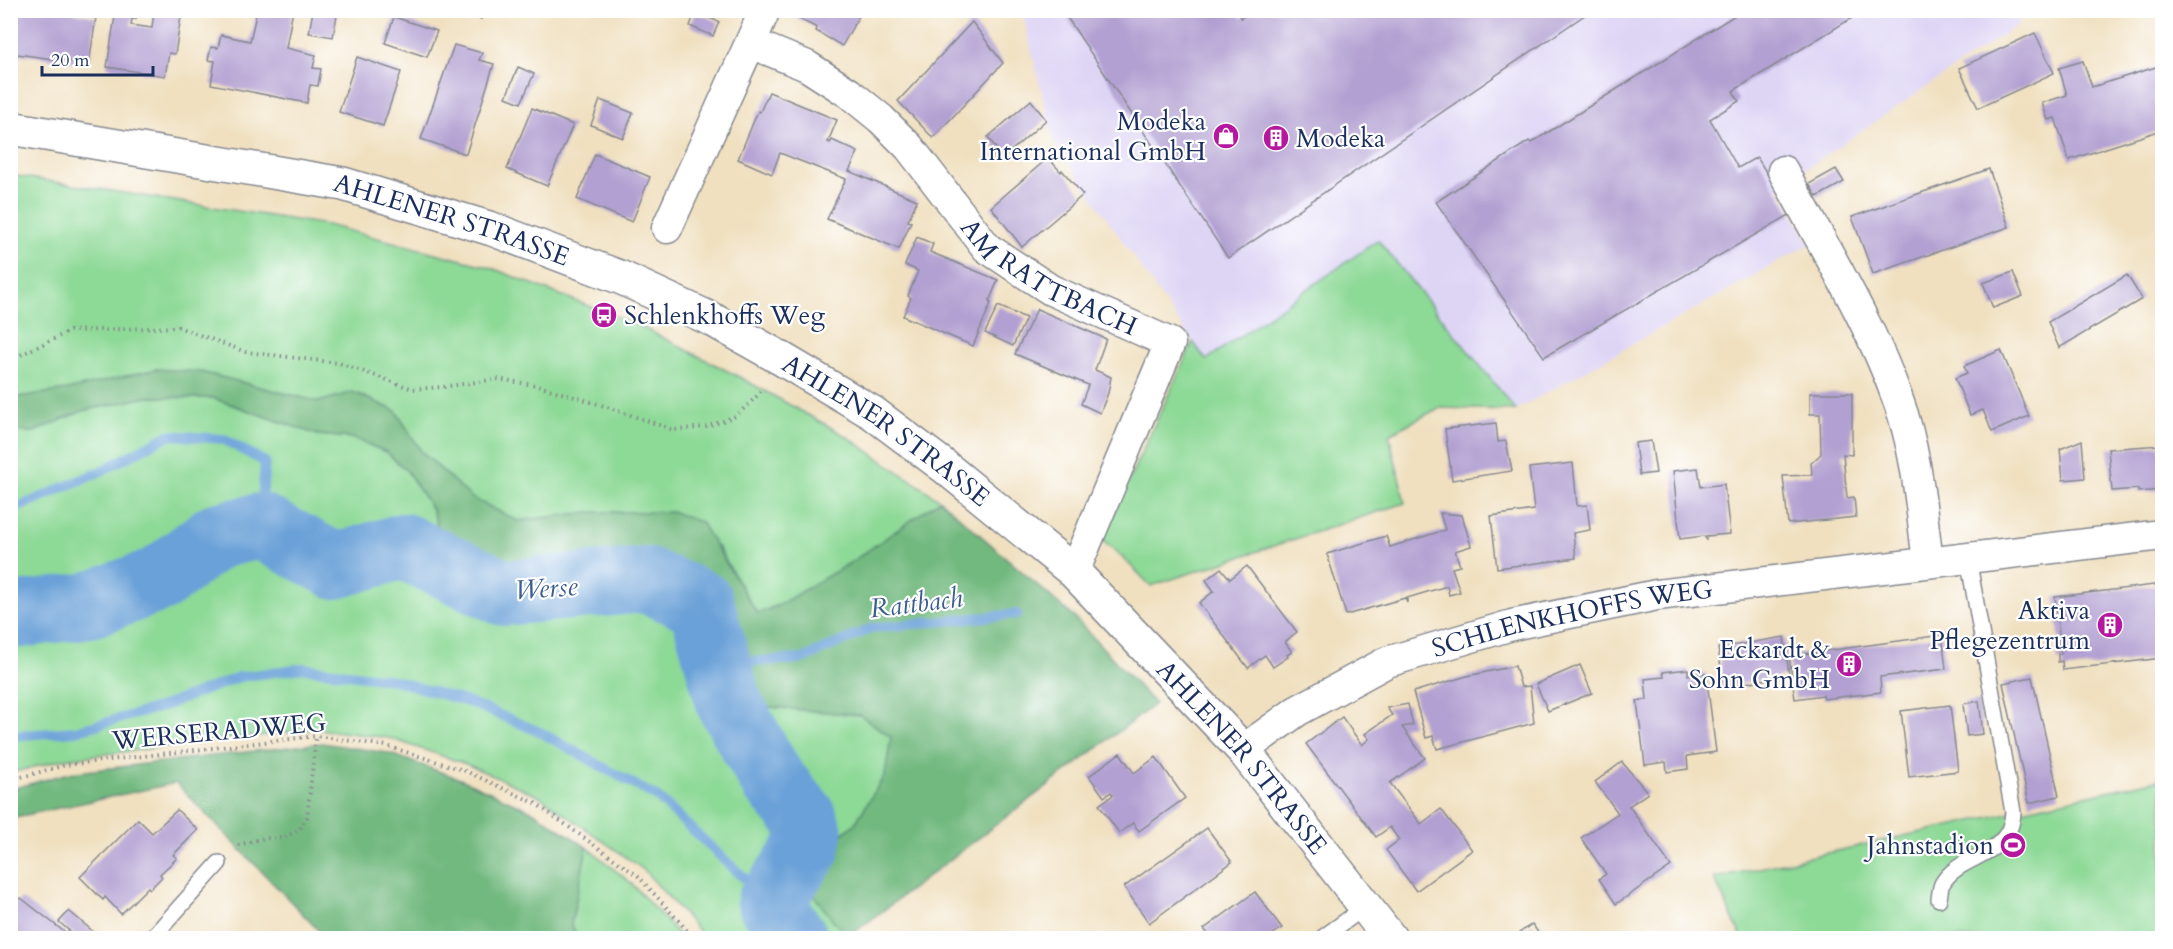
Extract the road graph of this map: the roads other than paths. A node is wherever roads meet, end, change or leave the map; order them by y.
1 (765, 10) edge
2 (751, 43) junction
3 (10, 128) edge
4 (1783, 171) dead end
5 (667, 228) dead end
6 (2163, 535) edge
7 (1968, 558) junction
8 (1928, 562) junction
9 (1074, 572) junction
10 (1243, 750) junction
11 (219, 863) road end
12 (1939, 899) dead end
13 (1365, 907) junction
14 (152, 939) edge
15 (1322, 939) edge
16 (1390, 939) edge

1 - 2 street
2 - 5 street
2 - 9 street, AM RATTBACH
3 - 9 main road, AHLENER STRASSE
4 - 8 street
6 - 7 street, SCHLENKHOFFS WEG
7 - 8 street, SCHLENKHOFFS WEG
7 - 12 lane
8 - 10 street, SCHLENKHOFFS WEG
9 - 10 main road, AHLENER STRASSE
10 - 13 main road, AHLENER STRASSE
11 - 14 lane
13 - 15 lane
13 - 16 main road, AHLENER STRASSE

